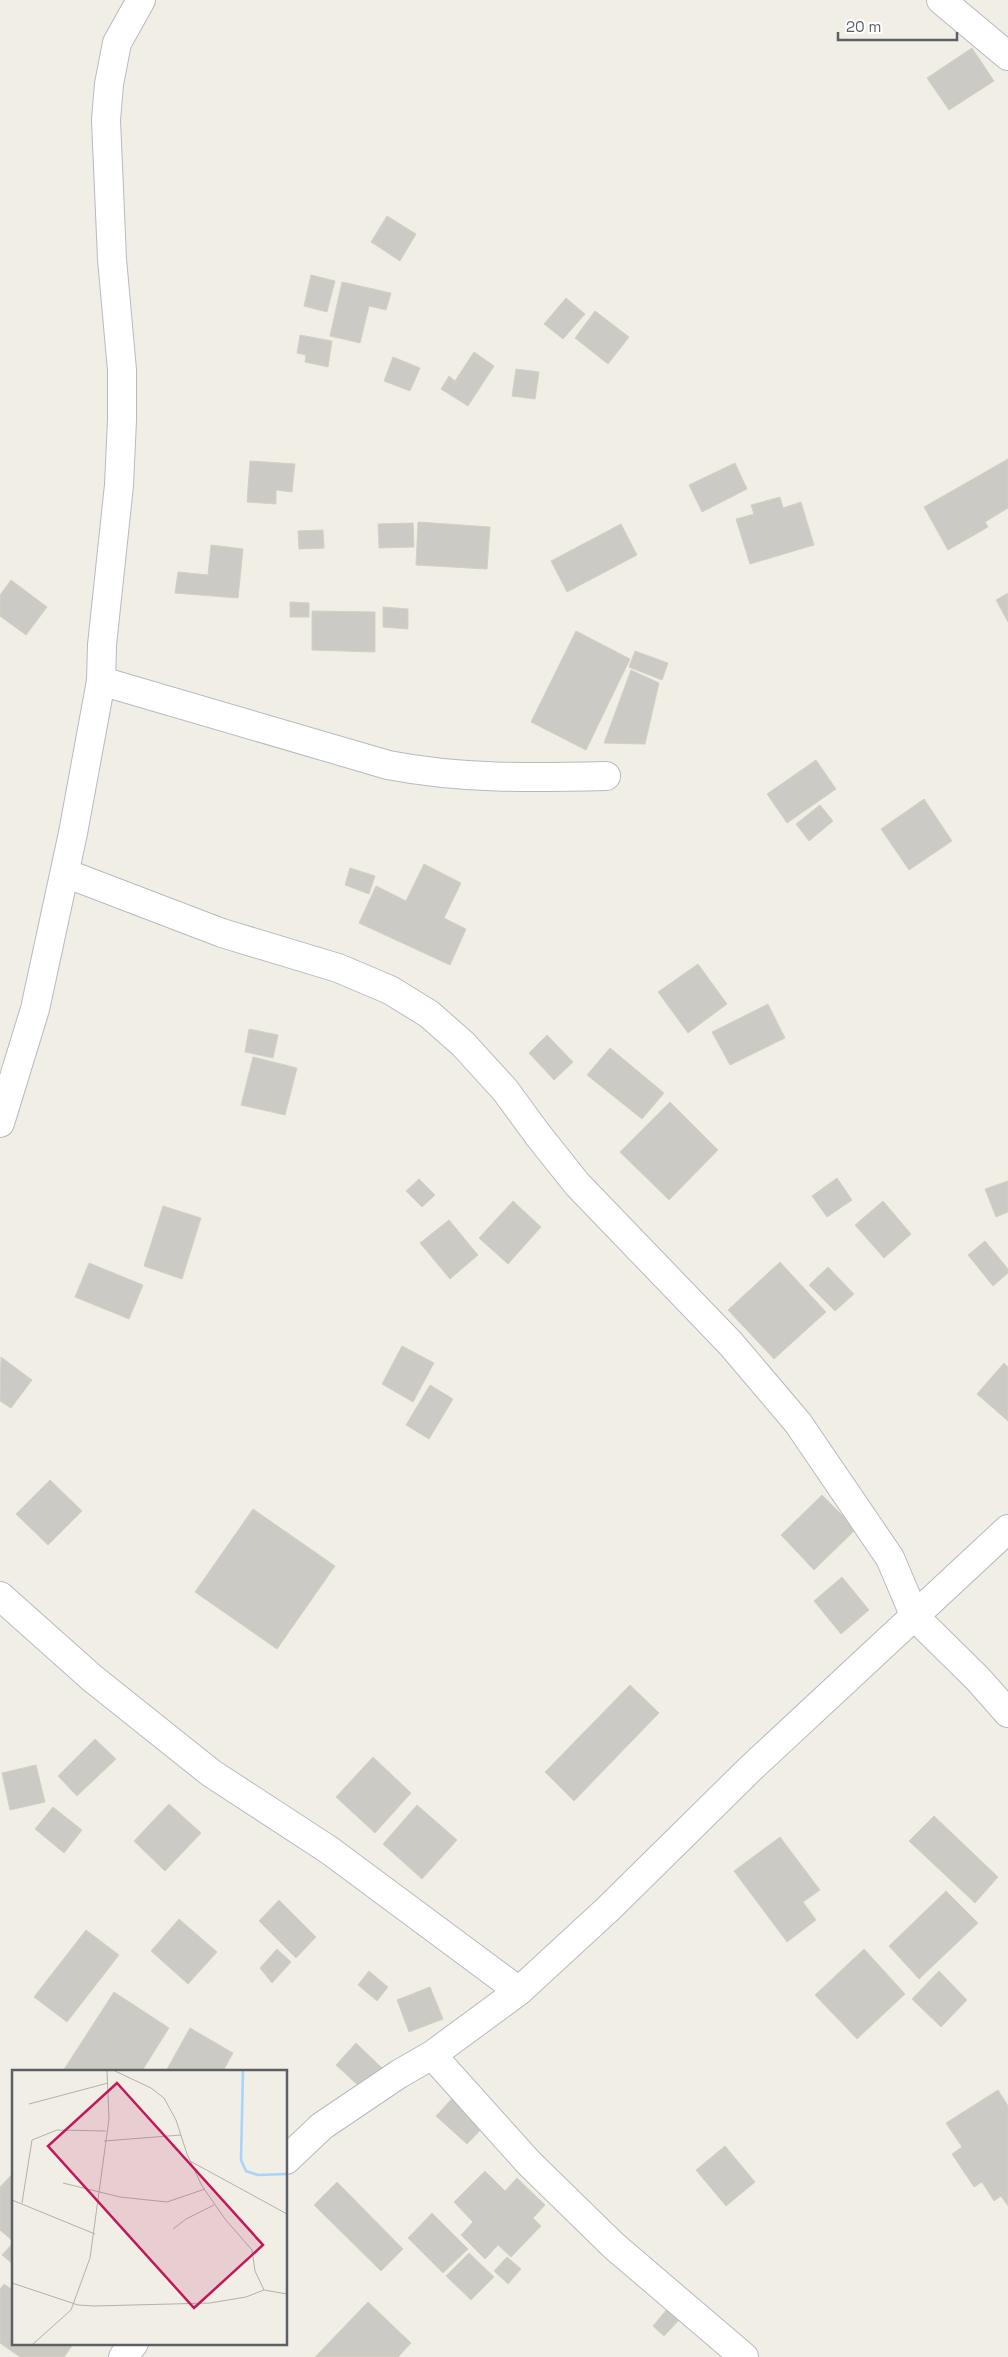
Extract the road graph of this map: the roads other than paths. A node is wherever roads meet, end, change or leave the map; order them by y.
1 (141, 0) edge
2 (941, 0) edge
3 (1008, 56) edge
4 (101, 681) junction
5 (606, 776) dead end
6 (65, 873) junction
7 (0, 1123) edge
8 (1008, 1529) edge
9 (0, 1596) edge
10 (915, 1617) junction
11 (1008, 1713) edge
12 (519, 1991) junction
13 (432, 2055) junction
14 (288, 2158) edge
15 (133, 2344) edge
16 (123, 2357) edge
17 (744, 2357) edge

1 - 4 street
2 - 3 street
4 - 5 street
4 - 6 street
6 - 7 street
6 - 10 street
8 - 10 street
9 - 12 street
10 - 11 street
10 - 12 street
12 - 13 street
13 - 14 street
13 - 17 street
15 - 16 street

